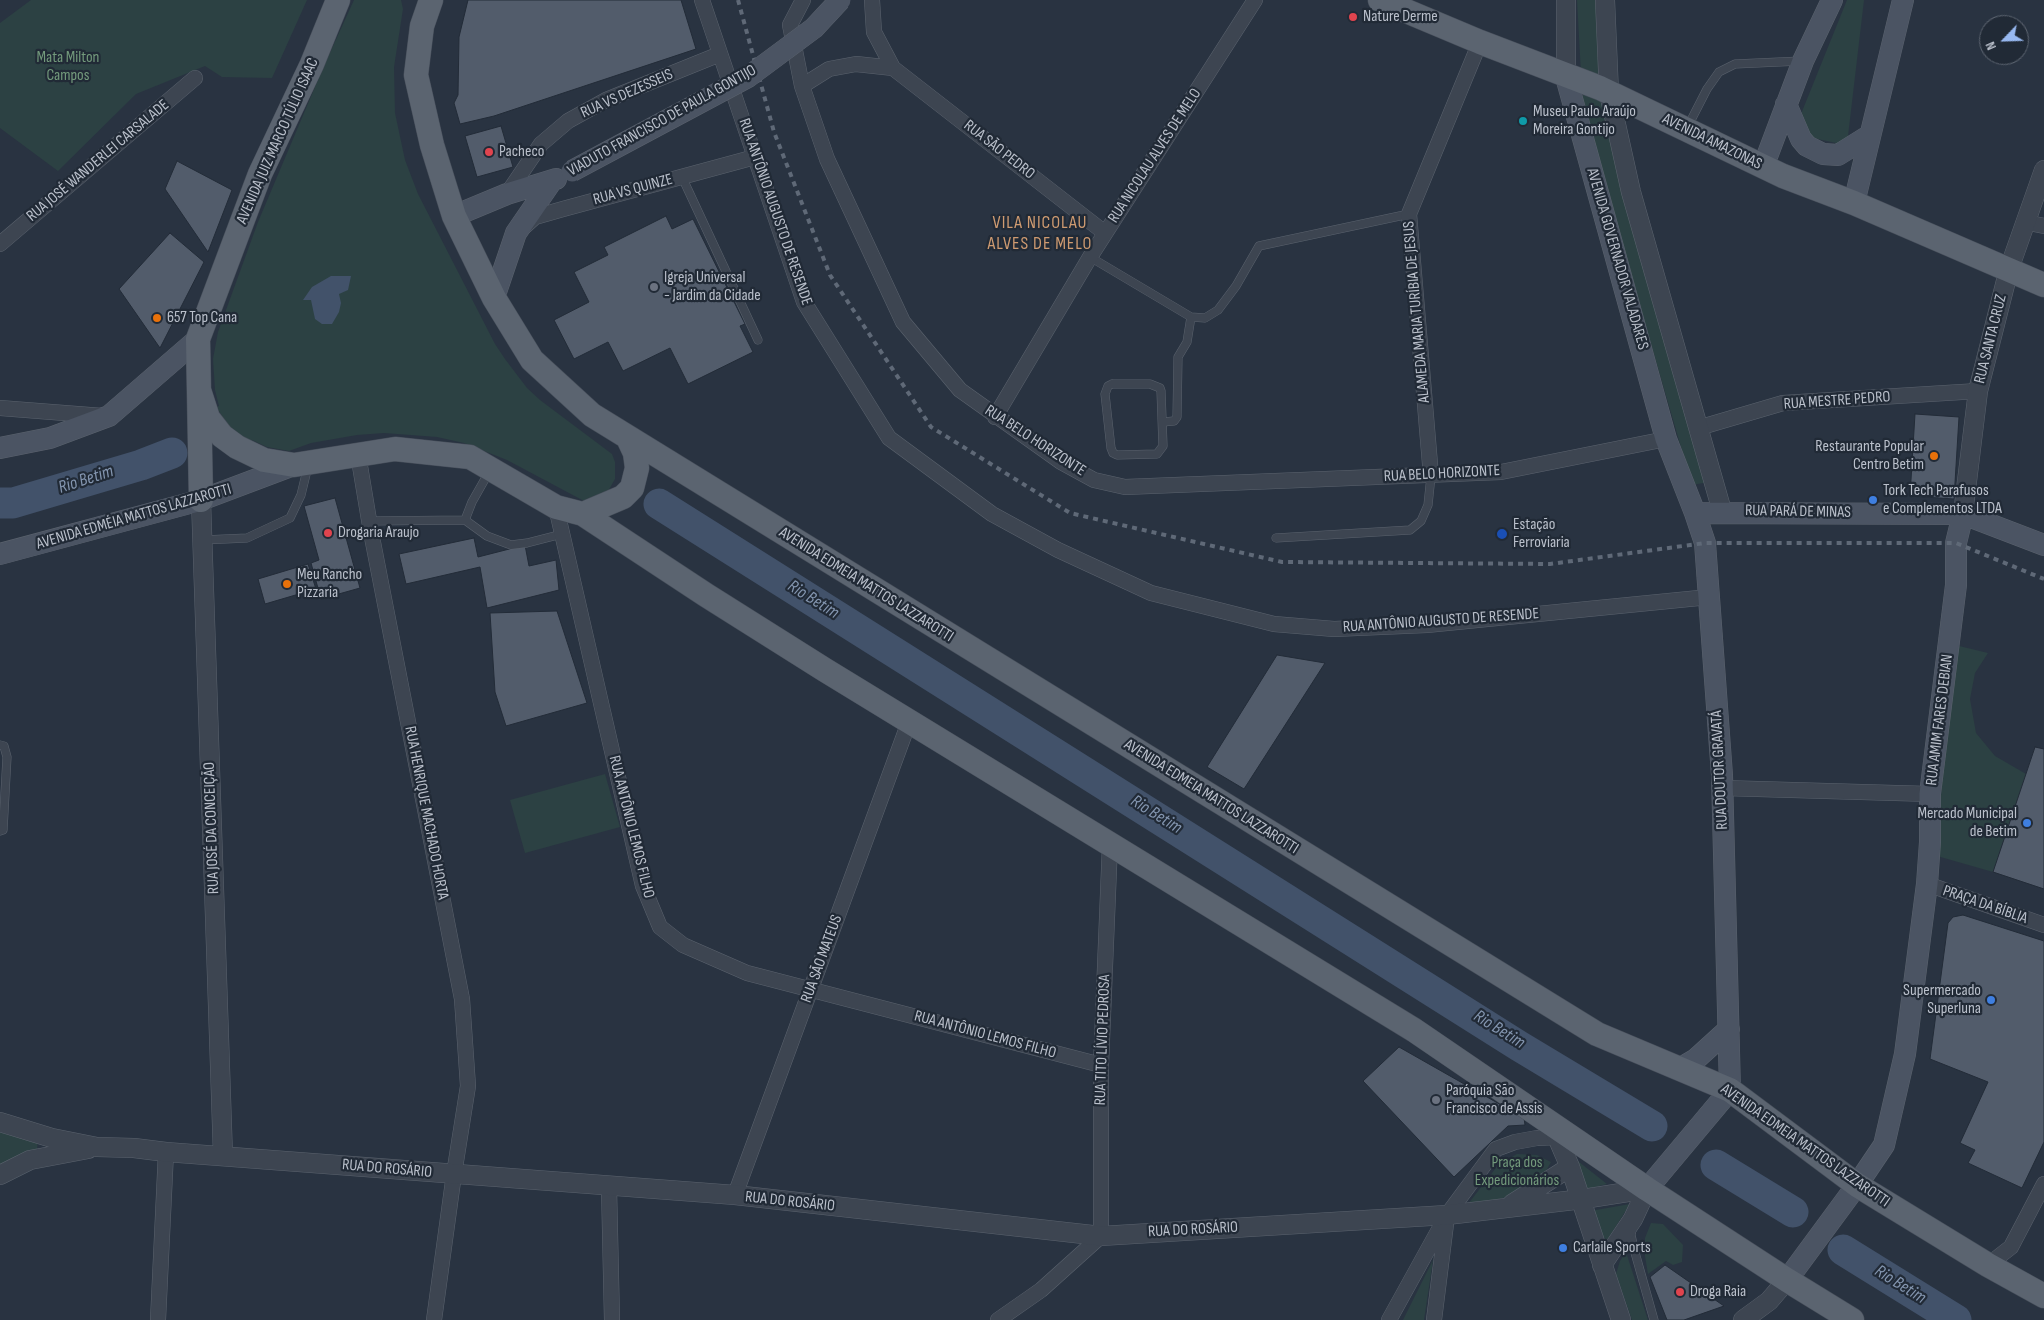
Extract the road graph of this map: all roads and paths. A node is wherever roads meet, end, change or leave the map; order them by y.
1 (338, 0) edge
2 (421, 0) edge
3 (431, 0) edge
4 (702, 0) edge
5 (802, 0) edge
6 (840, 0) edge
7 (872, 0) edge
8 (1255, 0) edge
9 (1380, 0) edge
10 (1566, 0) edge
11 (1605, 0) edge
12 (1832, 0) edge
13 (1902, 0) edge
14 (422, 26) junction
15 (1480, 42) junction
16 (720, 54) junction
17 (1803, 61) junction
18 (894, 68) junction
19 (1566, 76) junction
20 (195, 78) dead end
21 (802, 86) junction
22 (1609, 92) junction
23 (1786, 104) junction
24 (1686, 130) junction
25 (1870, 135) junction
26 (755, 157) junction
27 (1762, 167) junction
28 (2044, 170) edge
29 (682, 177) junction
30 (551, 182) junction
31 (507, 194) junction
32 (1854, 203) junction
33 (1409, 214) junction
34 (454, 216) junction
35 (2024, 222) junction
36 (2044, 226) edge
37 (516, 233) junction
38 (1106, 233) junction
39 (0, 244) edge
40 (1090, 257) junction
41 (2008, 269) junction
42 (2044, 285) edge
43 (494, 298) junction
44 (1191, 317) junction
45 (198, 339) junction
46 (758, 340) dead end
47 (199, 390) junction
48 (1978, 391) junction
49 (0, 408) edge
50 (109, 416) junction
51 (996, 417) junction
52 (1163, 422) junction
53 (1698, 428) junction
54 (628, 438) junction
55 (1666, 439) junction
56 (0, 448) edge
57 (358, 454) junction
58 (301, 464) junction
59 (490, 469) junction
60 (1431, 476) junction
61 (201, 500) junction
62 (556, 506) junction
63 (1695, 512) junction
64 (1722, 512) junction
65 (583, 514) junction
66 (1963, 514) junction
67 (465, 520) junction
68 (369, 521) junction
69 (562, 534) junction
70 (1276, 538) dead end
71 (202, 540) junction
72 (2044, 545) edge
73 (0, 554) edge
74 (1709, 597) junction
75 (909, 722) junction
76 (0, 745) edge
77 (1723, 788) junction
78 (1930, 794) junction
79 (0, 831) edge
80 (1110, 844) junction
81 (1927, 884) junction
82 (2044, 925) edge
83 (811, 989) junction
84 (1728, 1029) junction
85 (1101, 1065) junction
86 (1679, 1068) junction
87 (1730, 1090) junction
88 (0, 1122) edge
89 (1555, 1130) junction
90 (97, 1147) junction
91 (166, 1152) junction
92 (223, 1156) junction
93 (1570, 1167) junction
94 (0, 1174) edge
95 (454, 1174) junction
96 (2044, 1184) edge
97 (1857, 1186) junction
98 (608, 1187) junction
99 (1647, 1188) junction
100 (735, 1195) junction
101 (1581, 1199) junction
102 (1509, 1207) junction
103 (1447, 1215) junction
104 (1633, 1219) junction
105 (1101, 1236) junction
106 (1602, 1265) junction
107 (1988, 1265) junction
108 (1788, 1280) junction
109 (2044, 1296) edge
110 (158, 1320) edge
111 (434, 1320) edge
112 (612, 1320) edge
113 (998, 1320) edge
114 (1389, 1320) edge
115 (1434, 1320) edge
116 (1621, 1320) edge
117 (1654, 1320) edge
118 (1743, 1320) edge
119 (1852, 1320) edge

1 - 45 main road, AVENIDA JUIZ MARCO TÚLIO ISAAC
2 - 14 main road
3 - 14 main road
4 - 16 street, RUA ANTÔNIO AUGUSTO DE RESENDE
5 - 21 street, RUA BELO HORIZONTE
6 - 30 main road, VIADUTO FRANCISCO DE PAULA GONTIJO, bridge
7 - 18 street, RUA SÃO PEDRO
8 - 38 street, RUA NICOLAU ALVES DE MELO
9 - 15 main road, AVENIDA AMAZONAS
10 - 19 street, AVENIDA GOVERNADOR VALADARES
11 - 22 street, AVENIDA GOVERNADOR VALADARES
12 - 17 main road
13 - 25 main road
14 - 34 main road
15 - 19 main road, AVENIDA AMAZONAS
15 - 33 street, ALAMEDA MARIA TURÍBIA DE JESUS
16 - 26 street, RUA ANTÔNIO AUGUSTO DE RESENDE
16 - 31 street, RUA VS DEZESSEIS
17 - 23 main road
17 - 24 lane
18 - 21 street
18 - 38 street, RUA SÃO PEDRO
19 - 22 main road, AVENIDA AMAZONAS
19 - 55 main road, AVENIDA GOVERNADOR VALADARES
20 - 39 street, RUA JOSÉ WANDERLEI CARSALADE
21 - 51 street, RUA BELO HORIZONTE
22 - 24 main road, AVENIDA AMAZONAS
22 - 53 street, AVENIDA GOVERNADOR VALADARES
23 - 25 main road
23 - 27 main road
24 - 27 main road, AVENIDA AMAZONAS
25 - 32 main road
26 - 29 street, RUA VS QUINZE
26 - 74 street, RUA ANTÔNIO AUGUSTO DE RESENDE
27 - 32 main road, AVENIDA AMAZONAS
28 - 35 street, RUA SANTA CRUZ
29 - 37 street, RUA VS QUINZE
29 - 46 lane
30 - 31 main road, VIADUTO FRANCISCO DE PAULA GONTIJO
30 - 37 main road, VIADUTO FRANCISCO DE PAULA GONTIJO
31 - 34 main road, VIADUTO FRANCISCO DE PAULA GONTIJO
32 - 41 main road, AVENIDA AMAZONAS
33 - 44 lane
33 - 60 street, ALAMEDA MARIA TURÍBIA DE JESUS
34 - 43 main road, AVENIDA EDMEIA MATTOS LAZZAROTTI
35 - 36 street
35 - 41 street, RUA SANTA CRUZ
37 - 43 main road, VIADUTO FRANCISCO DE PAULA GONTIJO
38 - 40 street, RUA NICOLAU ALVES DE MELO
40 - 44 lane
40 - 51 street, RUA NICOLAU ALVES DE MELO
41 - 42 main road, AVENIDA AMAZONAS
41 - 48 street, RUA SANTA CRUZ
43 - 54 main road, AVENIDA EDMEIA MATTOS LAZZAROTTI
44 - 52 lane
45 - 47 main road
45 - 50 main road
47 - 58 main road
47 - 61 main road
48 - 53 street, RUA MESTRE PEDRO
48 - 66 street, RUA SANTA CRUZ
49 - 50 street
50 - 56 main road
51 - 60 street, RUA BELO HORIZONTE
52 - 52 lane
53 - 64 street, AVENIDA GOVERNADOR VALADARES
54 - 65 main road
54 - 86 main road, AVENIDA EDMEIA MATTOS LAZZAROTTI
55 - 60 street, RUA BELO HORIZONTE
55 - 63 main road, AVENIDA GOVERNADOR VALADARES
57 - 58 main road
57 - 59 main road
57 - 68 street, RUA HENRIQUE MACHADO HORTA
58 - 61 main road, AVENIDA EDMÉIA MATTOS LAZZAROTTI
58 - 71 lane
59 - 62 main road
59 - 67 lane
60 - 70 lane
61 - 71 street, RUA JOSÉ DA CONCEIÇÃO
61 - 73 main road, AVENIDA EDMÉIA MATTOS LAZZAROTTI
62 - 65 main road
62 - 69 street, RUA ANTÔNIO LEMOS FILHO
63 - 64 main road, RUA PARÁ DE MINAS
63 - 74 main road, RUA DOUTOR GRAVATÁ
64 - 66 main road, RUA PARÁ DE MINAS
65 - 75 main road
66 - 72 main road, RUA PARÁ DE MINAS
66 - 78 main road, RUA AMIM FARES DEBIAN
67 - 68 lane
67 - 69 lane
68 - 95 street, RUA HENRIQUE MACHADO HORTA
69 - 83 street, RUA ANTÔNIO LEMOS FILHO
71 - 92 street, RUA JOSÉ DA CONCEIÇÃO
74 - 77 main road, RUA DOUTOR GRAVATÁ
75 - 80 main road
75 - 83 street, RUA SÃO MATEUS
76 - 79 lane
77 - 78 street
77 - 84 main road, RUA DOUTOR GRAVATÁ
78 - 81 main road, RUA AMIM FARES DEBIAN
80 - 85 street, RUA TITO LÍVIO PEDROSA
80 - 89 main road
81 - 82 street, PRAÇA DA BÍBLIA
81 - 97 main road, RUA AMIM FARES DEBIAN
83 - 85 street, RUA ANTÔNIO LEMOS FILHO
83 - 100 street, RUA SÃO MATEUS
84 - 86 main road
84 - 87 main road, RUA DOUTOR GRAVATÁ
85 - 105 street, RUA TITO LÍVIO PEDROSA
86 - 87 main road, AVENIDA EDMEIA MATTOS LAZZAROTTI
87 - 97 main road, AVENIDA EDMEIA MATTOS LAZZAROTTI
87 - 99 main road
88 - 90 street, RUA DO ROSÁRIO
89 - 93 street
89 - 99 main road
89 - 103 street
90 - 91 street, RUA DO ROSÁRIO
90 - 94 street
91 - 92 street, RUA DO ROSÁRIO
91 - 110 street
92 - 95 street, RUA DO ROSÁRIO
93 - 101 street
93 - 102 street
95 - 98 street, RUA DO ROSÁRIO
95 - 111 street, RUA HENRIQUE MACHADO HORTA
96 - 107 street
97 - 107 main road, AVENIDA EDMEIA MATTOS LAZZAROTTI
97 - 108 main road, RUA AMIM FARES DEBIAN
98 - 100 street, RUA DO ROSÁRIO
98 - 112 street
99 - 101 street
99 - 104 street
99 - 108 main road
100 - 105 street, RUA DO ROSÁRIO
101 - 102 street, RUA DO ROSÁRIO
101 - 106 street
102 - 103 street, RUA DO ROSÁRIO
103 - 105 street, RUA DO ROSÁRIO
103 - 114 street
103 - 115 street
104 - 106 street
104 - 117 lane
105 - 113 street
106 - 116 street
107 - 109 main road, AVENIDA EDMEIA MATTOS LAZZAROTTI
108 - 118 street
108 - 119 main road

